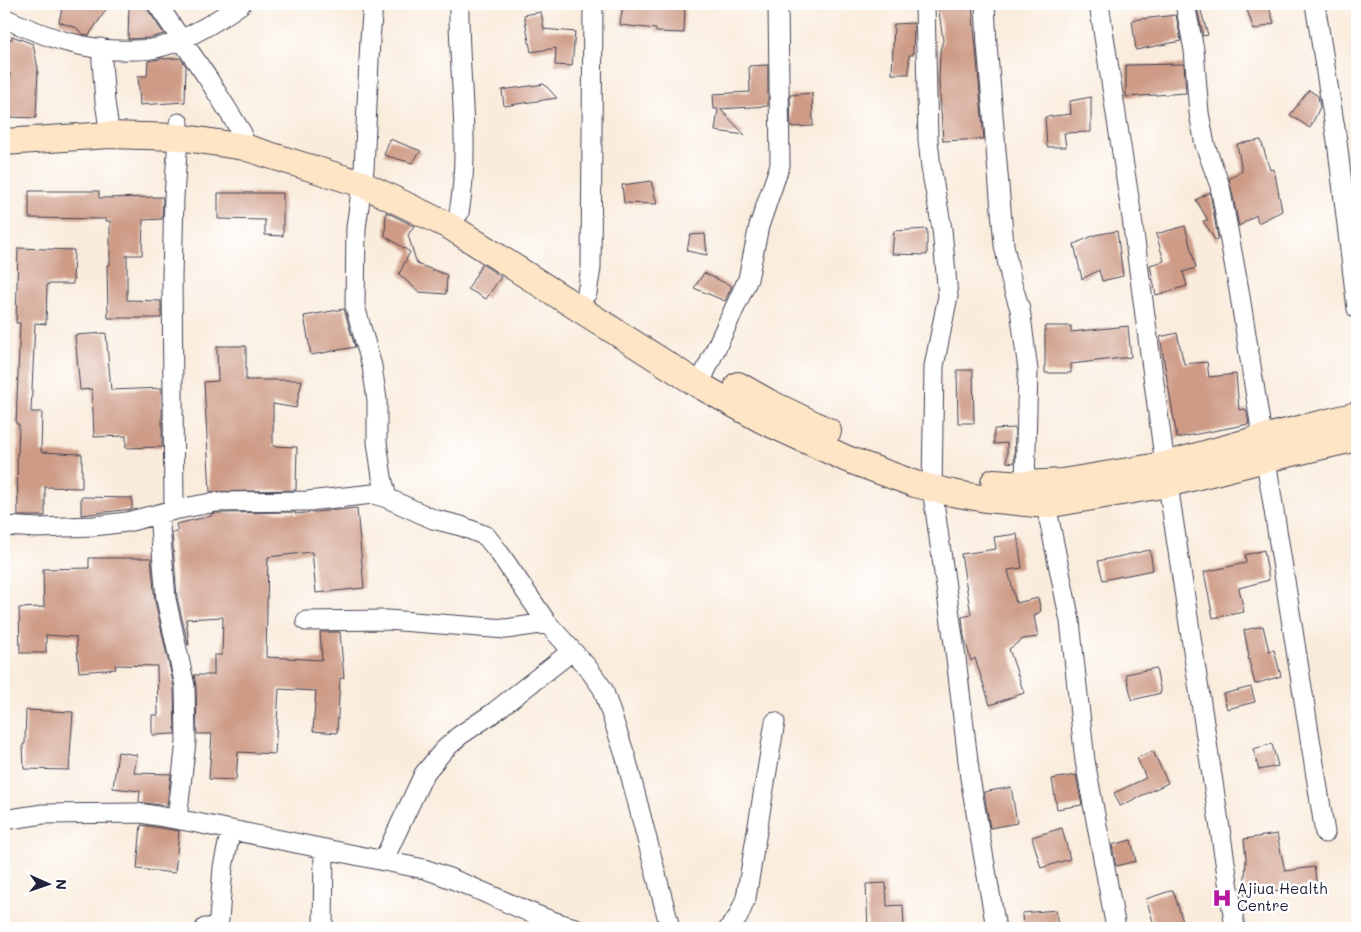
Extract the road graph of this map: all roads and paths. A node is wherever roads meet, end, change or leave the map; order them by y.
1 (157, 4) edge
2 (241, 4) edge
3 (373, 4) edge
4 (458, 4) edge
5 (593, 4) edge
6 (778, 4) edge
7 (925, 4) edge
8 (985, 4) edge
9 (1099, 4) edge
10 (1185, 4) edge
11 (1315, 4) edge
12 (4, 18) edge
13 (182, 40) junction
14 (101, 48) junction
15 (108, 122) junction
16 (4, 129) edge
17 (179, 130) junction
18 (243, 140) junction
19 (4, 142) edge
20 (363, 176) junction
21 (459, 213) junction
22 (587, 293) junction
23 (1357, 309) edge
24 (704, 376) junction
25 (1357, 415) edge
26 (1357, 438) edge
27 (1264, 448) junction
28 (1167, 475) junction
29 (932, 479) junction
30 (1025, 484) junction
31 (387, 498) junction
32 (1046, 505) junction
33 (166, 512) junction
34 (4, 526) edge
35 (306, 621) dead end
36 (546, 623) junction
37 (572, 651) junction
38 (775, 722) dead end
39 (177, 819) junction
40 (4, 820) edge
41 (231, 830) junction
42 (1324, 834) dead end
43 (324, 850) junction
44 (383, 861) junction
45 (205, 928) edge
46 (323, 928) edge
47 (575, 928) edge
48 (670, 928) edge
49 (729, 928) edge
50 (996, 928) edge
51 (1116, 928) edge
52 (1235, 928) edge

1 - 13 street
2 - 13 street
3 - 20 street
4 - 21 street
5 - 22 street
6 - 24 street
7 - 29 street
8 - 30 street
9 - 28 street
10 - 27 street
11 - 23 street
12 - 14 street
13 - 14 street
13 - 18 street
14 - 15 street
15 - 16 street
15 - 17 street
17 - 18 street
17 - 19 street
17 - 33 street
18 - 20 street
20 - 21 street
20 - 24 street
20 - 31 street
21 - 22 street
22 - 24 street
24 - 29 street
25 - 27 street
26 - 27 street
27 - 28 street
27 - 42 street
28 - 30 street
28 - 32 street
28 - 52 street
29 - 30 street
29 - 32 street
29 - 50 street
31 - 33 street
31 - 36 street
32 - 51 street
33 - 34 street
33 - 39 street
35 - 36 street
36 - 37 street
37 - 44 street
37 - 48 street
38 - 49 street
39 - 40 street
39 - 41 street
41 - 43 street
41 - 45 street
43 - 44 street
43 - 46 street
44 - 47 street

